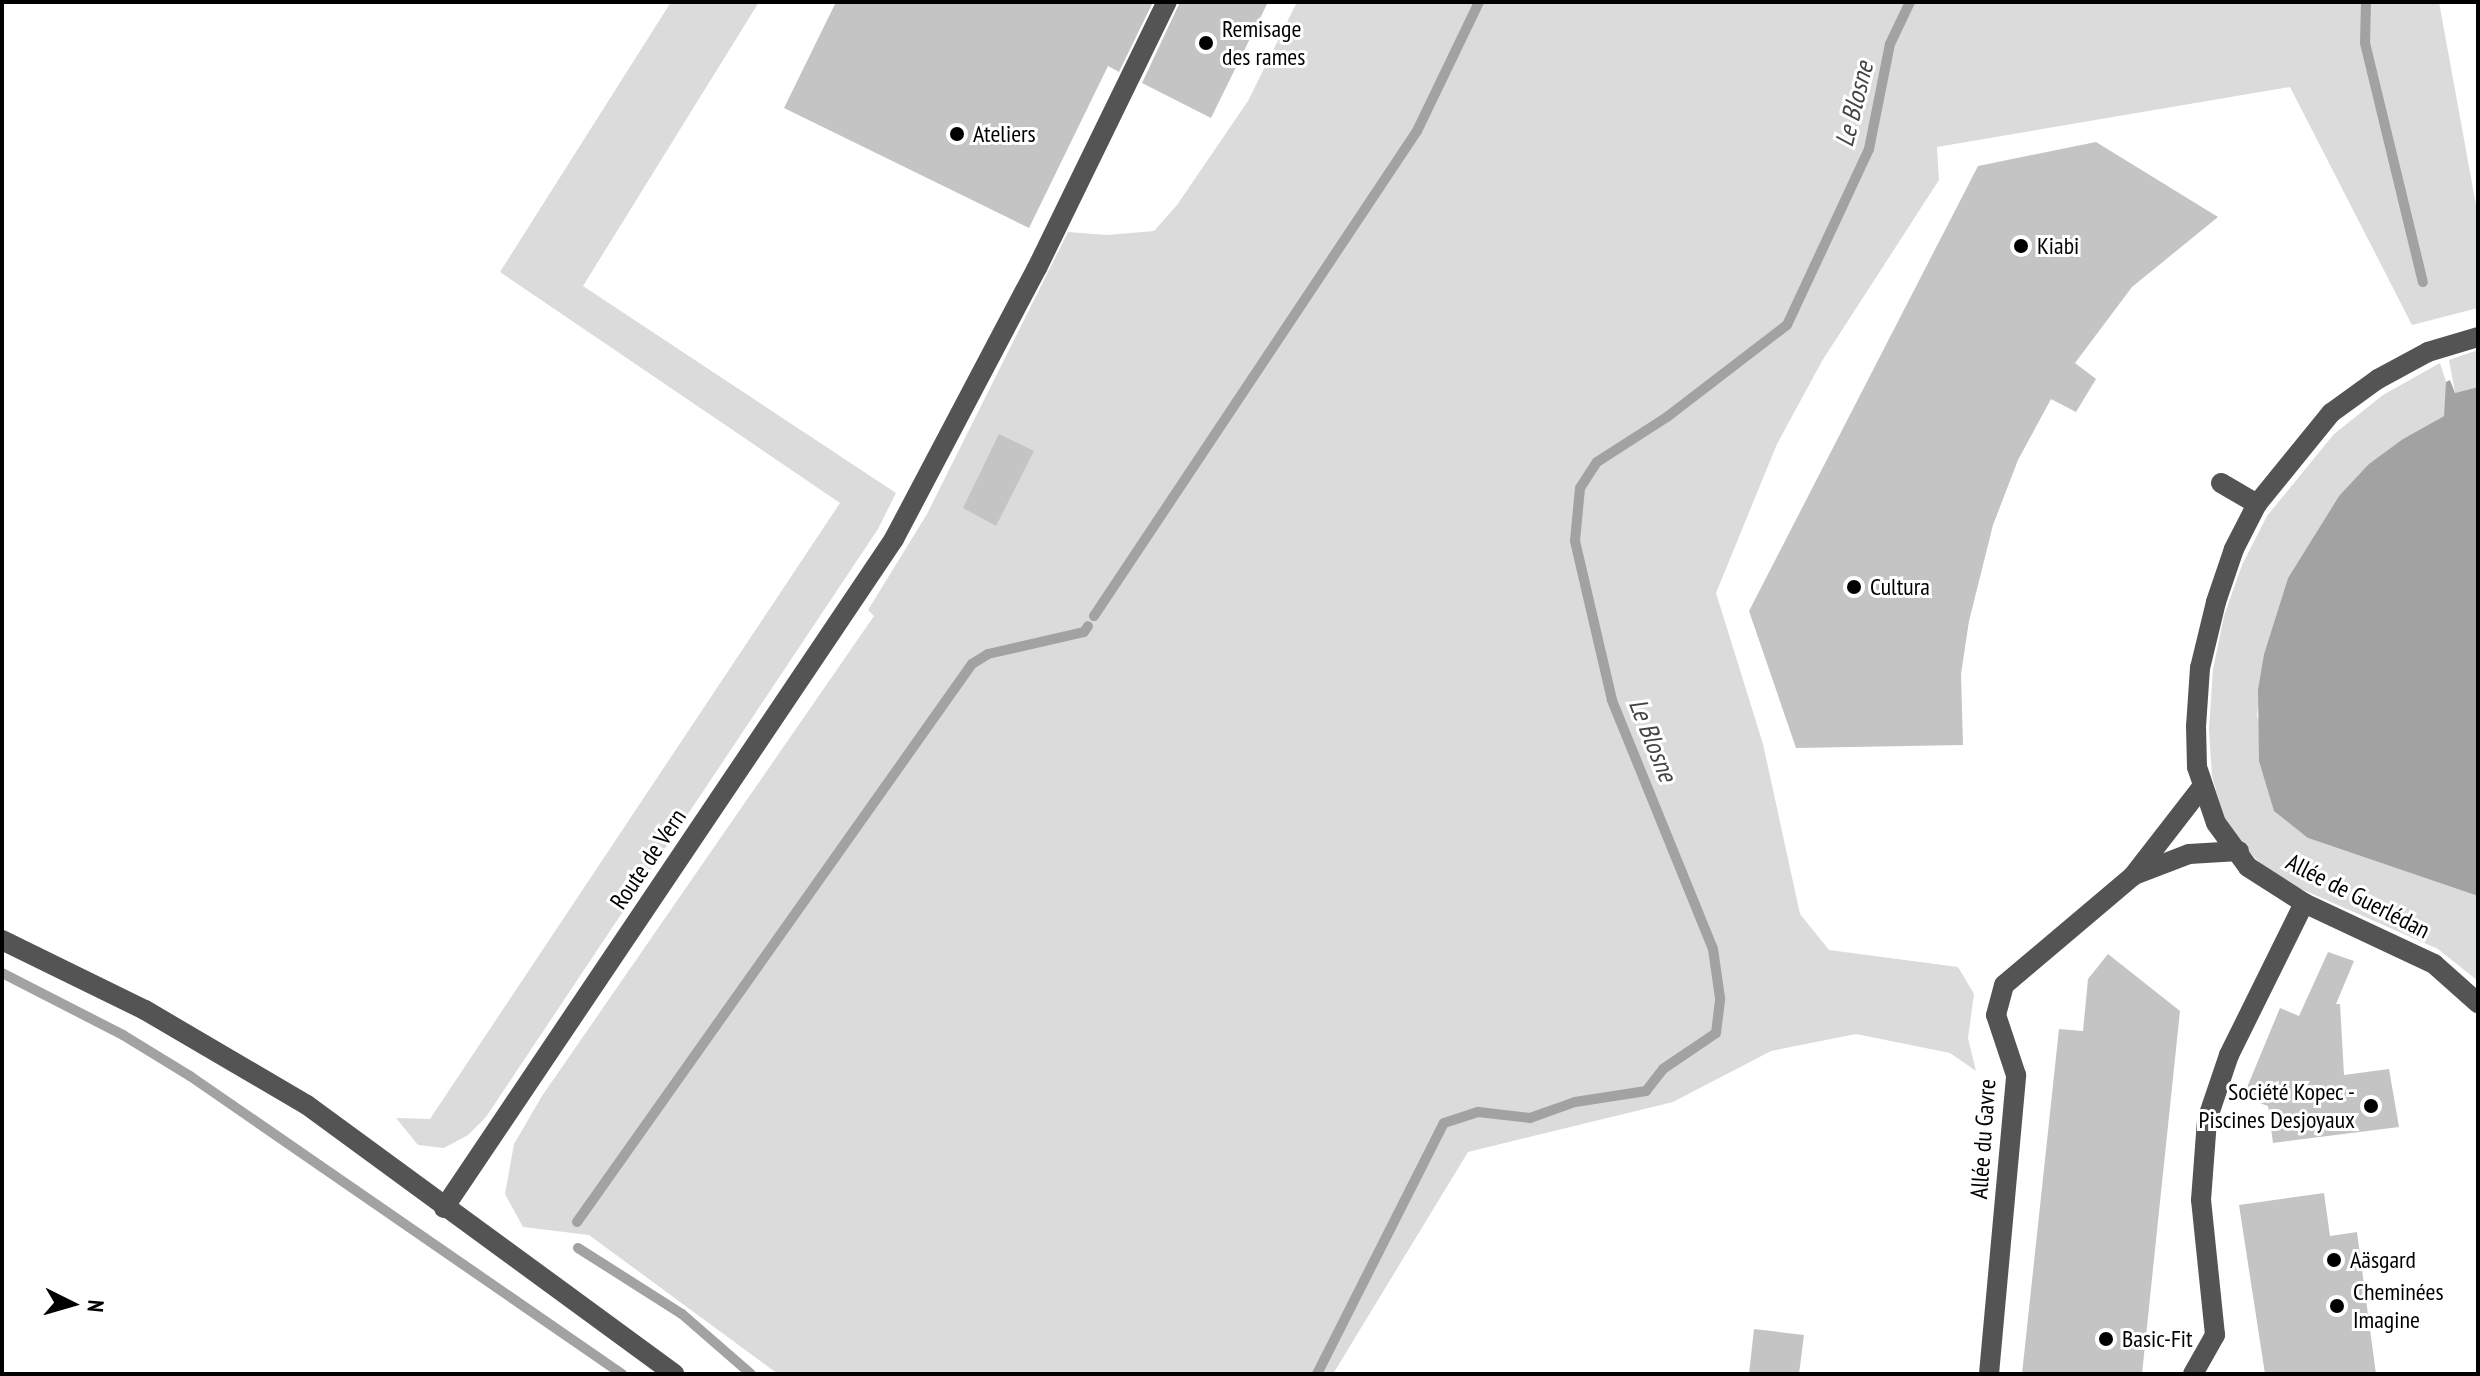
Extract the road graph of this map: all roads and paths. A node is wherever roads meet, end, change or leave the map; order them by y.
1 (1167, 2) edge
2 (2478, 337) edge
3 (2221, 483) dead end
4 (2257, 504) junction
5 (2202, 787) junction
6 (2239, 851) junction
7 (2133, 876) junction
8 (2304, 903) junction
9 (2, 940) edge
10 (2478, 1003) edge
11 (444, 1208) junction
12 (674, 1374) edge
13 (1989, 1374) edge
14 (2193, 1374) edge

1 - 11 street, Route de Vern
2 - 4 street, Allée de Guerlédan
3 - 4 street
4 - 5 street, Allée de Guerlédan
5 - 6 street, Allée de Guerlédan
5 - 7 street, Allée du Gavre
6 - 7 street, Allée du Gavre
6 - 8 street, Allée de Guerlédan
7 - 13 street, Allée du Gavre
8 - 10 street, Allée de Guerlédan
8 - 14 street
9 - 11 street
11 - 12 street

